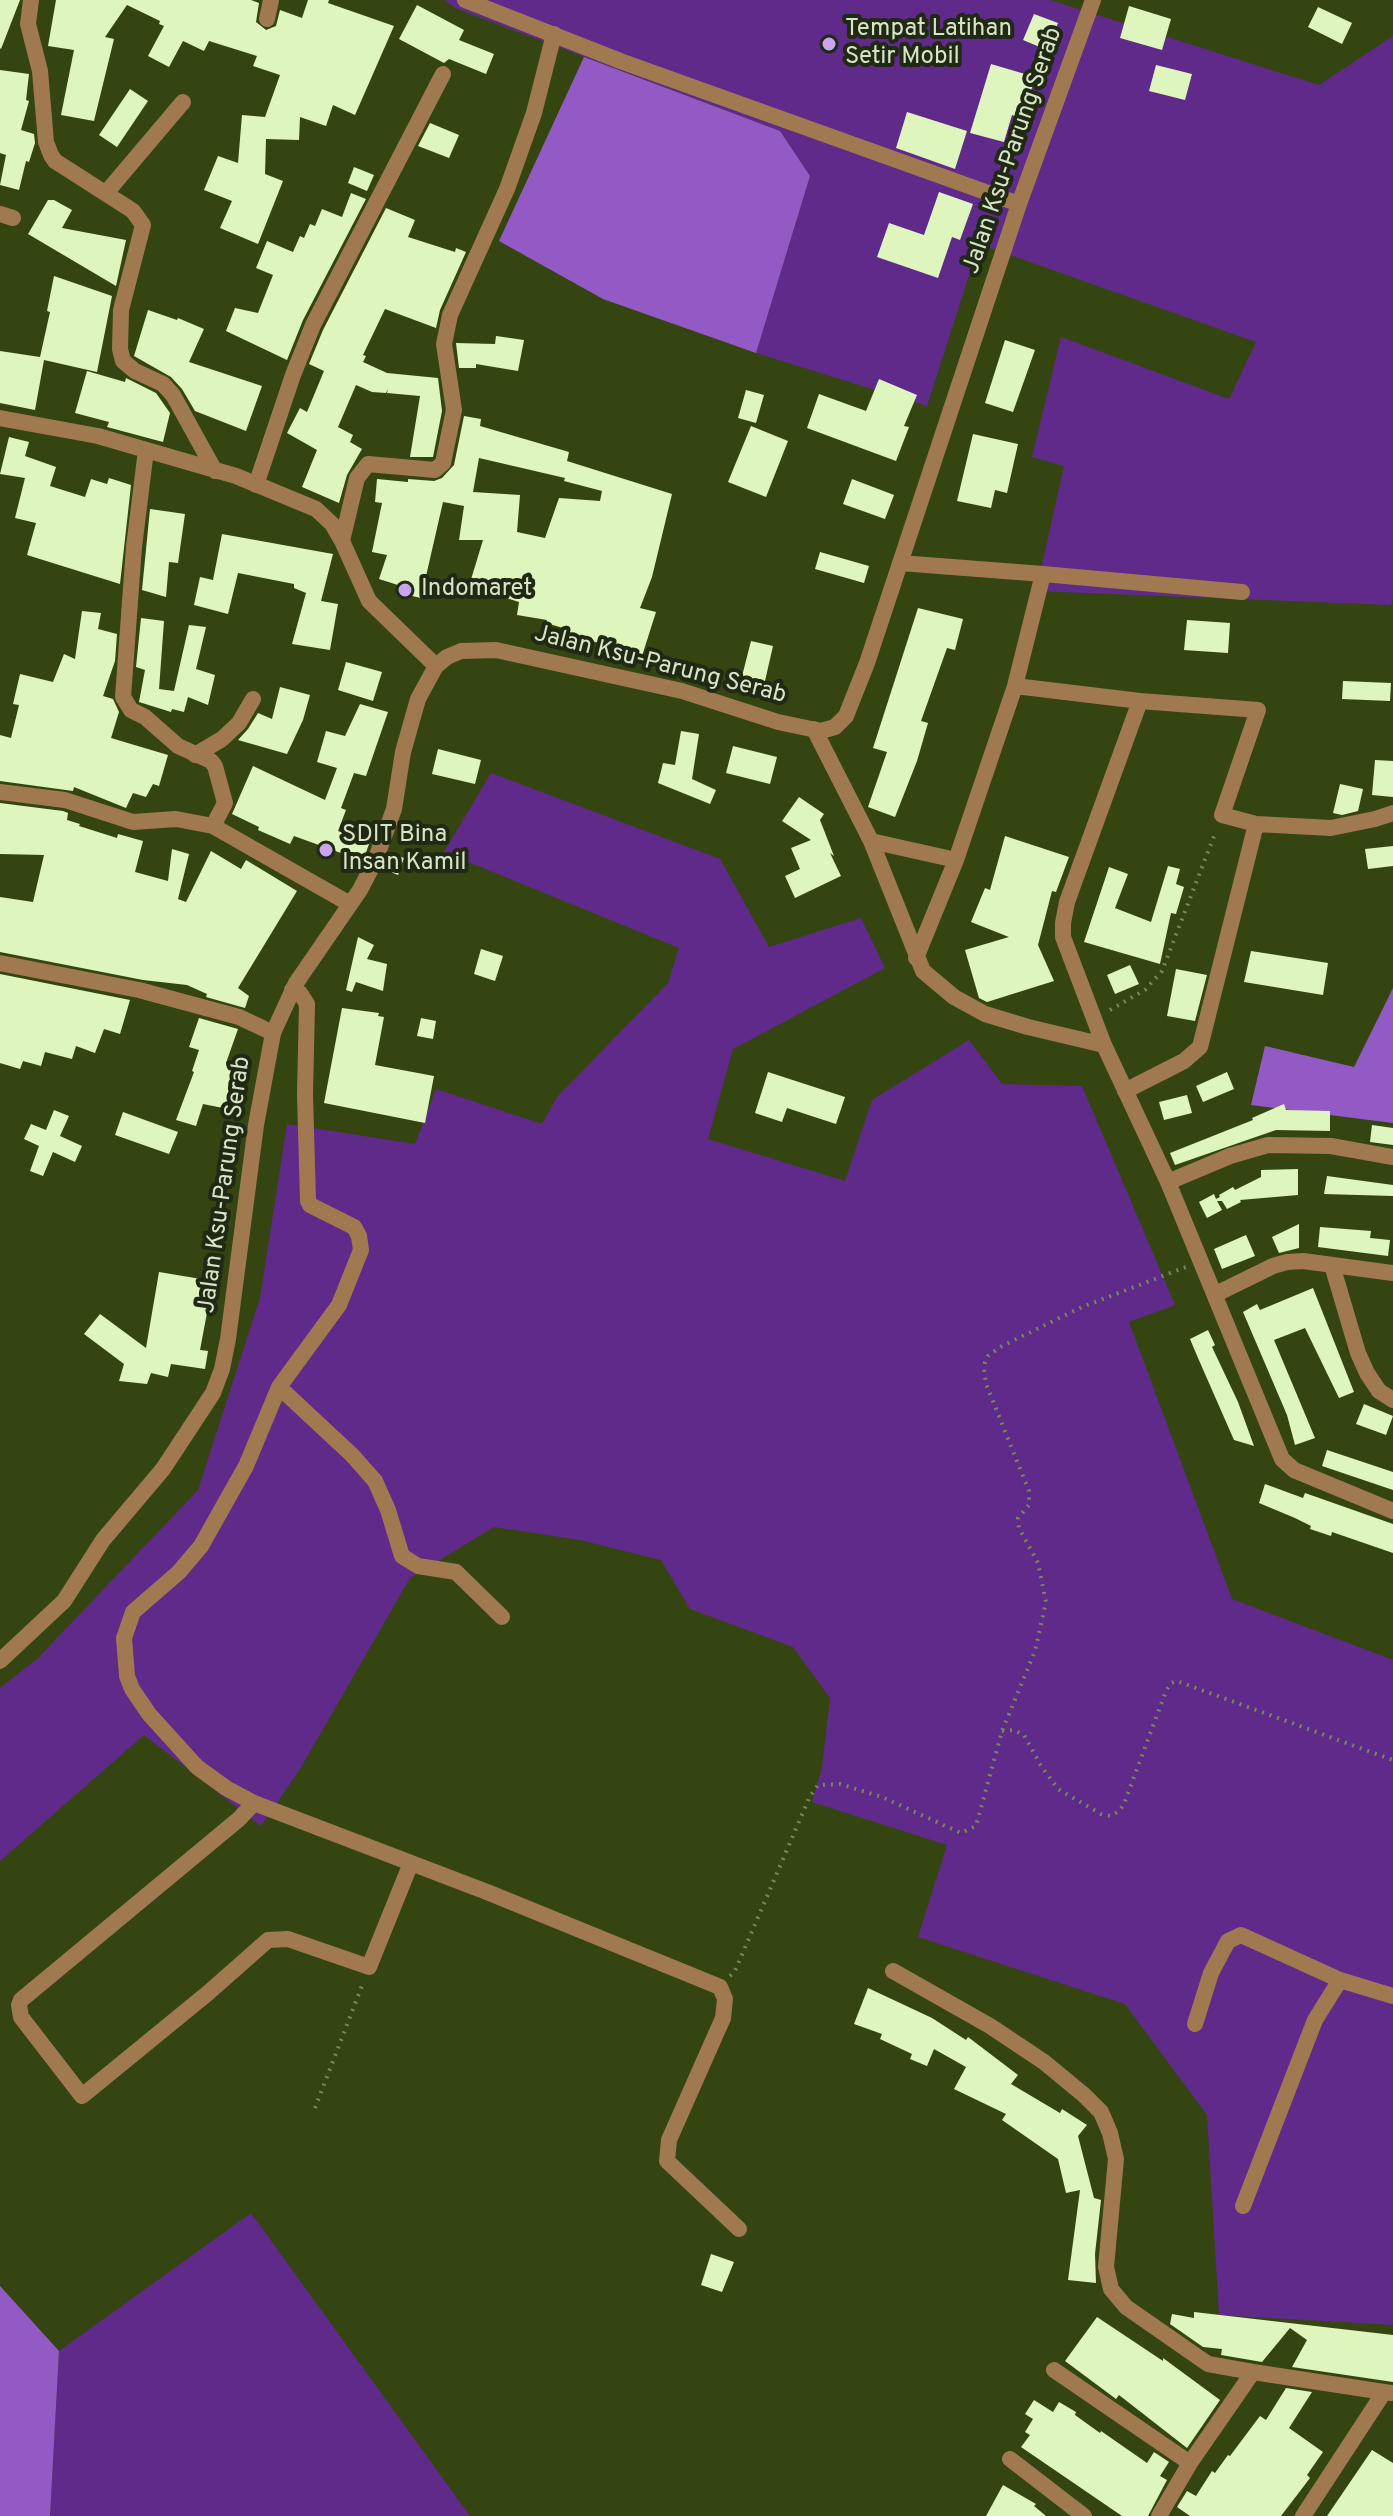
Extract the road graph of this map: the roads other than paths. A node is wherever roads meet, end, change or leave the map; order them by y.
1 (31, 0) edge
2 (271, 0) edge
3 (465, 0) edge
4 (1093, 0) edge
5 (267, 19) dead end
6 (554, 34) junction
7 (443, 74) dead end
8 (183, 102) dead end
9 (106, 193) junction
10 (1019, 204) junction
11 (0, 418) edge
12 (146, 450) junction
13 (215, 471) junction
14 (256, 485) junction
15 (342, 541) junction
16 (900, 563) junction
17 (1043, 574) junction
18 (1242, 592) dead end
19 (436, 666) junction
20 (1015, 686) junction
21 (253, 699) dead end
22 (1140, 701) junction
23 (814, 729) junction
24 (195, 755) junction
25 (0, 792) edge
26 (1393, 813) edge
27 (1256, 824) junction
28 (213, 826) junction
29 (871, 841) junction
30 (956, 860) junction
31 (350, 904) junction
32 (916, 958) junction
33 (0, 963) edge
34 (292, 990) junction
35 (273, 1033) junction
36 (1104, 1045) junction
37 (1125, 1091) junction
38 (1393, 1157) edge
39 (1168, 1182) junction
40 (1332, 1265) junction
41 (1393, 1273) edge
42 (1216, 1294) junction
43 (279, 1387) junction
44 (1393, 1400) edge
45 (1393, 1511) edge
46 (502, 1617) dead end
47 (0, 1661) edge
48 (254, 1803) junction
49 (411, 1863) junction
50 (893, 1971) dead end
51 (1340, 1980) junction
52 (1393, 1996) edge
53 (1195, 2024) dead end
54 (1243, 2206) dead end
55 (739, 2229) dead end
56 (1054, 2370) dead end
57 (1253, 2372) junction
58 (1389, 2392) edge
59 (1010, 2459) dead end
60 (1190, 2463) junction
61 (1084, 2516) edge
62 (1159, 2516) edge
63 (1303, 2516) edge

1 - 9 street
2 - 5 street
3 - 6 street
4 - 10 street, Jalan Ksu-Parung Serab
6 - 10 street
6 - 15 street
7 - 14 street
8 - 9 street
9 - 13 street
10 - 16 street, Jalan Ksu-Parung Serab
11 - 12 street
12 - 13 street
12 - 24 street
13 - 14 street
14 - 15 street
15 - 19 street
16 - 17 street
16 - 23 street, Jalan Ksu-Parung Serab
17 - 18 street
17 - 20 street
19 - 23 street, Jalan Ksu-Parung Serab
19 - 31 street, Jalan Ksu-Parung Serab
20 - 22 street
20 - 30 street
21 - 24 street
22 - 27 street
22 - 36 street
23 - 29 street
24 - 28 street
25 - 28 street
26 - 27 street
27 - 37 street
28 - 31 street
29 - 30 street
29 - 32 street
30 - 32 street
31 - 34 street, Jalan Ksu-Parung Serab
32 - 36 street
33 - 35 street
34 - 35 street, Jalan Ksu-Parung Serab
34 - 43 street
35 - 47 street, Jalan Ksu-Parung Serab
36 - 37 street
37 - 39 street
38 - 39 street
39 - 42 street
40 - 41 street
40 - 42 street
40 - 44 street
42 - 45 street
43 - 46 street
43 - 48 street
48 - 49 street
48 - 49 street
49 - 55 street
50 - 57 street
51 - 52 street
51 - 53 street
51 - 54 street
56 - 60 street
57 - 58 street
57 - 60 street
58 - 63 street
59 - 61 street
60 - 62 street

